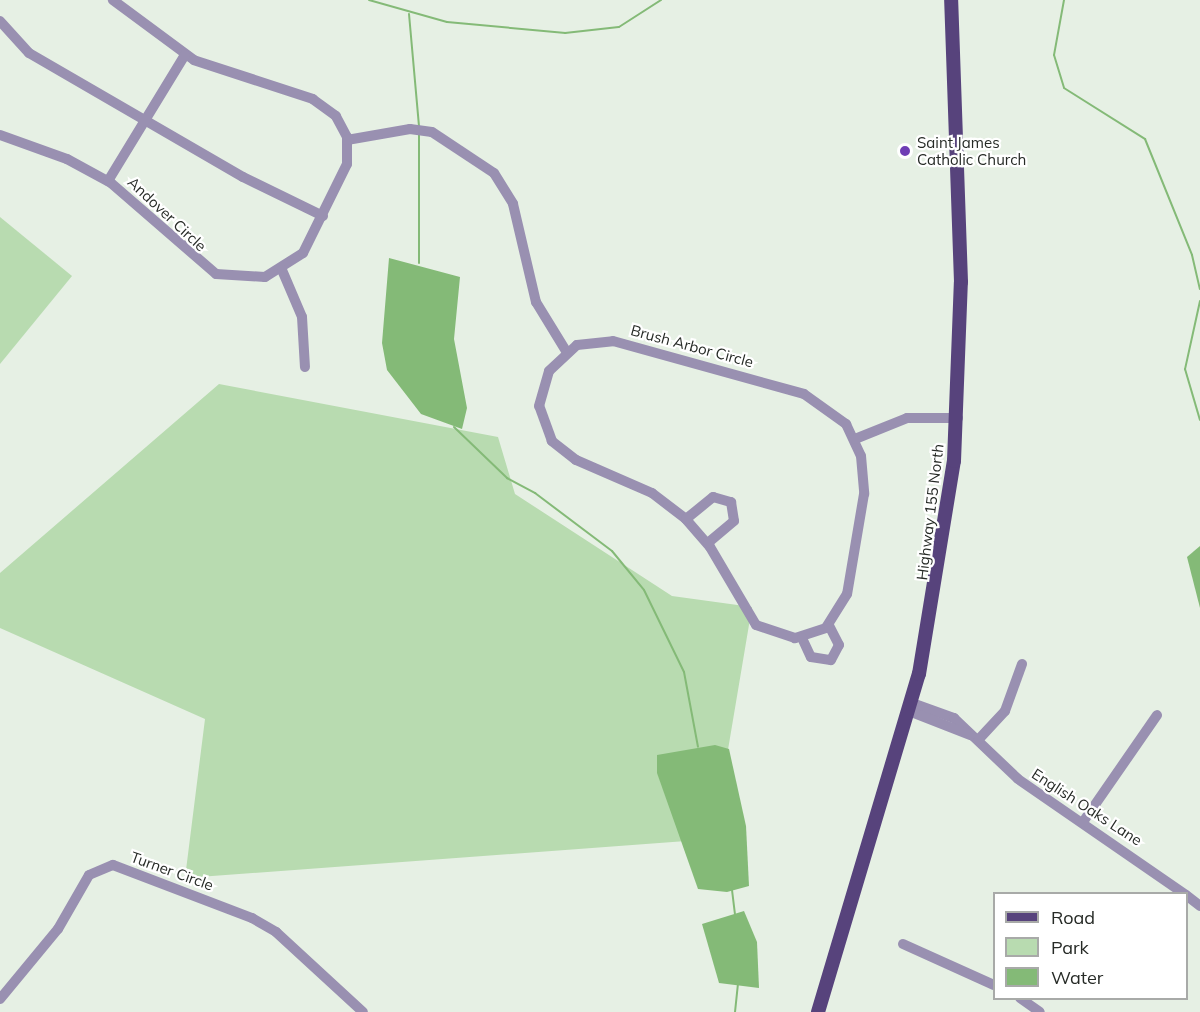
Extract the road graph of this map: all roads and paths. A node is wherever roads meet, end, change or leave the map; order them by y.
1 (113, 0) edge
2 (951, 0) edge
3 (0, 21) edge
4 (185, 55) junction
5 (148, 118) junction
6 (0, 135) edge
7 (347, 140) junction
8 (108, 181) junction
9 (323, 216) junction
10 (282, 270) junction
11 (566, 351) junction
12 (305, 367) dead end
13 (958, 418) junction
14 (855, 440) junction
15 (686, 519) junction
16 (708, 543) junction
17 (829, 625) junction
18 (802, 638) junction
19 (1022, 664) dead end
20 (910, 707) junction
21 (1157, 715) dead end
22 (979, 739) junction
23 (1083, 822) junction
24 (1183, 892) edge
25 (1188, 896) edge
26 (1200, 906) edge
27 (903, 944) dead end
28 (993, 985) edge
29 (0, 999) edge
30 (1022, 1000) edge
31 (363, 1012) edge
32 (818, 1012) edge
33 (1040, 1012) edge

1 - 4 street
2 - 13 main road, Highway 155 North
3 - 5 street
4 - 5 street
4 - 7 street
5 - 8 street
5 - 9 street
6 - 8 street, Andover Circle
7 - 9 street, Andover Circle
7 - 11 street
8 - 10 street, Andover Circle
9 - 10 street, Andover Circle
10 - 12 street
11 - 14 street, Brush Arbor Circle
11 - 15 street
13 - 14 street
13 - 20 main road, Highway 155 North
14 - 17 street, Brush Arbor Circle
15 - 16 street
15 - 16 street
16 - 18 street
17 - 18 street
17 - 18 street
19 - 22 street
20 - 22 street, English Oaks Lane
20 - 32 main road, Highway 155 North
21 - 23 street
22 - 23 street, English Oaks Lane
23 - 24 street, English Oaks Lane
25 - 26 street, English Oaks Lane
27 - 28 street
29 - 31 street, Turner Circle
30 - 33 street

